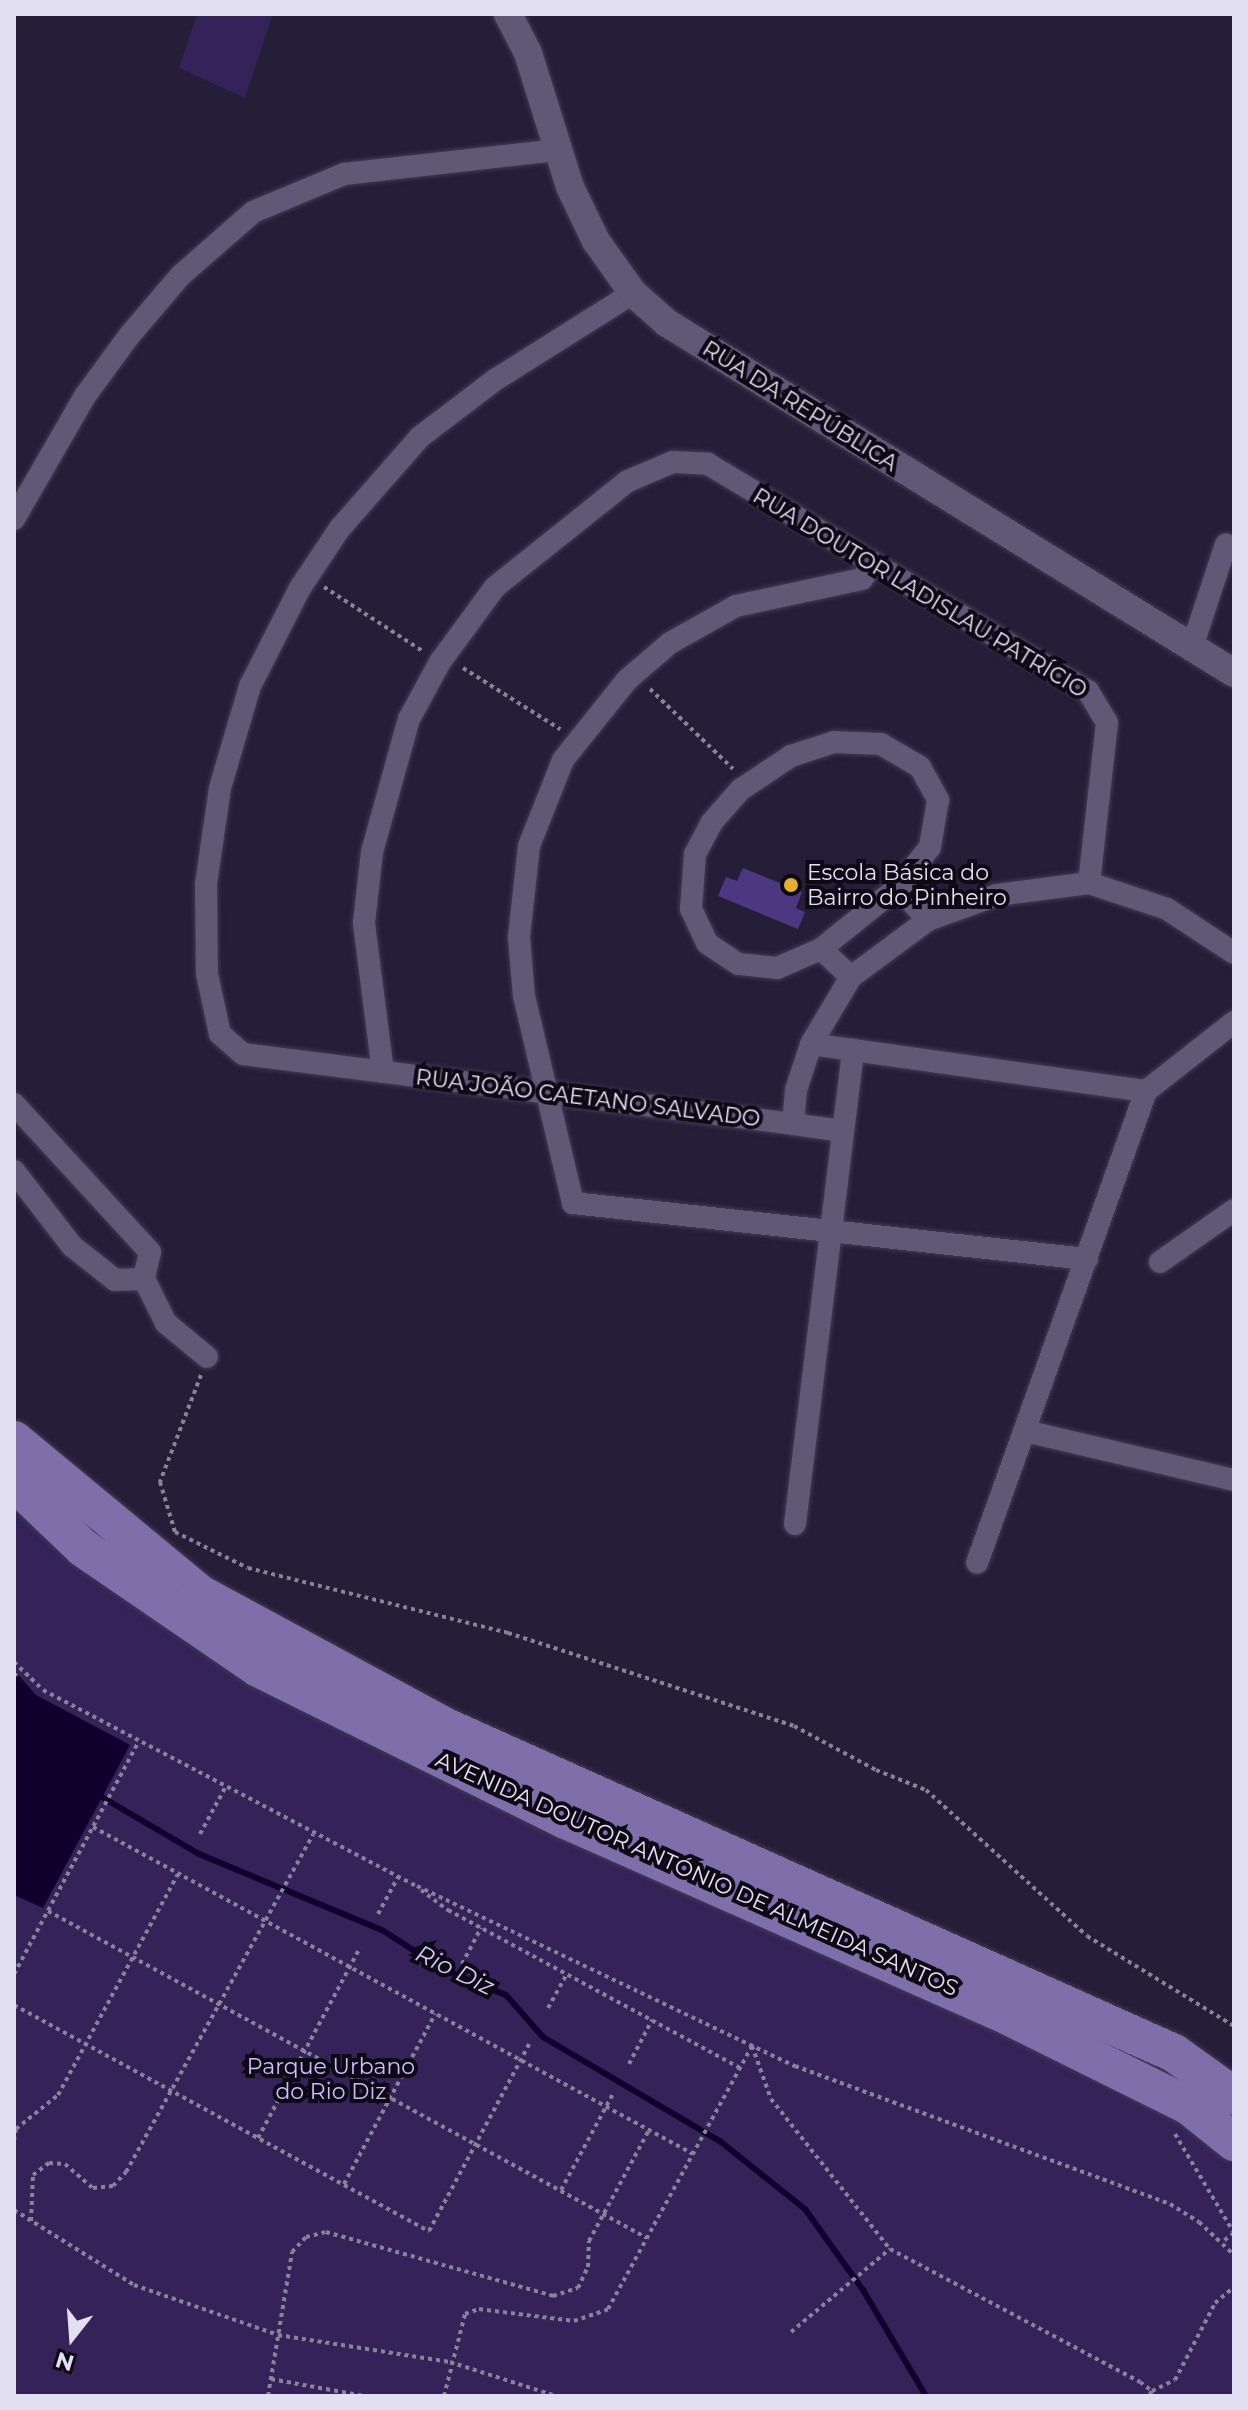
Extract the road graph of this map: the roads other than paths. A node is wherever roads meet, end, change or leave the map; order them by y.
1 (508, 14) edge
2 (559, 150) junction
3 (633, 293) junction
4 (14, 519) edge
5 (1226, 544) dead end
6 (874, 563) junction
7 (1192, 647) junction
8 (1234, 673) edge
9 (1089, 883) junction
10 (898, 887) junction
11 (928, 920) junction
12 (821, 949) junction
13 (1234, 953) edge
14 (851, 977) junction
15 (1234, 1022) edge
16 (811, 1044) junction
17 (853, 1050) junction
18 (383, 1072) junction
19 (1146, 1091) junction
20 (550, 1093) junction
21 (14, 1104) edge
22 (793, 1124) junction
23 (843, 1131) junction
24 (14, 1171) edge
25 (1234, 1210) edge
26 (832, 1234) junction
27 (1087, 1259) junction
28 (1160, 1262) dead end
29 (144, 1279) junction
30 (207, 1357) road end
31 (1025, 1431) junction
32 (14, 1440) edge
33 (1234, 1480) edge
34 (14, 1482) edge
35 (795, 1524) dead end
36 (977, 1563) dead end
37 (1234, 2096) edge
38 (1234, 2142) edge

1 - 2 street, RUA DA REPÚBLICA
2 - 3 street, RUA DA REPÚBLICA
2 - 4 street
3 - 7 street, RUA DA REPÚBLICA
3 - 18 street, RUA JOÃO CAETANO SALVADO
5 - 7 street
6 - 9 street, RUA DOUTOR LADISLAU PATRÍCIO
6 - 18 street, RUA DOUTOR LADISLAU PATRÍCIO
6 - 20 street
7 - 8 street, RUA DA REPÚBLICA
9 - 11 street
9 - 13 street
10 - 11 street
10 - 12 street
10 - 12 street
11 - 14 street
12 - 14 street
14 - 16 street
15 - 19 street
16 - 17 street
16 - 22 street
17 - 19 street
17 - 23 street
18 - 20 street, RUA JOÃO CAETANO SALVADO
19 - 27 street
20 - 22 street, RUA JOÃO CAETANO SALVADO
20 - 26 street
21 - 29 street
22 - 23 street, RUA JOÃO CAETANO SALVADO
23 - 26 street
24 - 29 street
25 - 28 street
26 - 27 street
26 - 35 street
27 - 31 street
29 - 30 street
31 - 33 street
31 - 36 street
32 - 37 highway, AVENIDA DOUTOR ANTÓNIO DE ALMEIDA SANTOS
34 - 38 highway, AVENIDA DOUTOR ANTÓNIO DE ALMEIDA SANTOS

